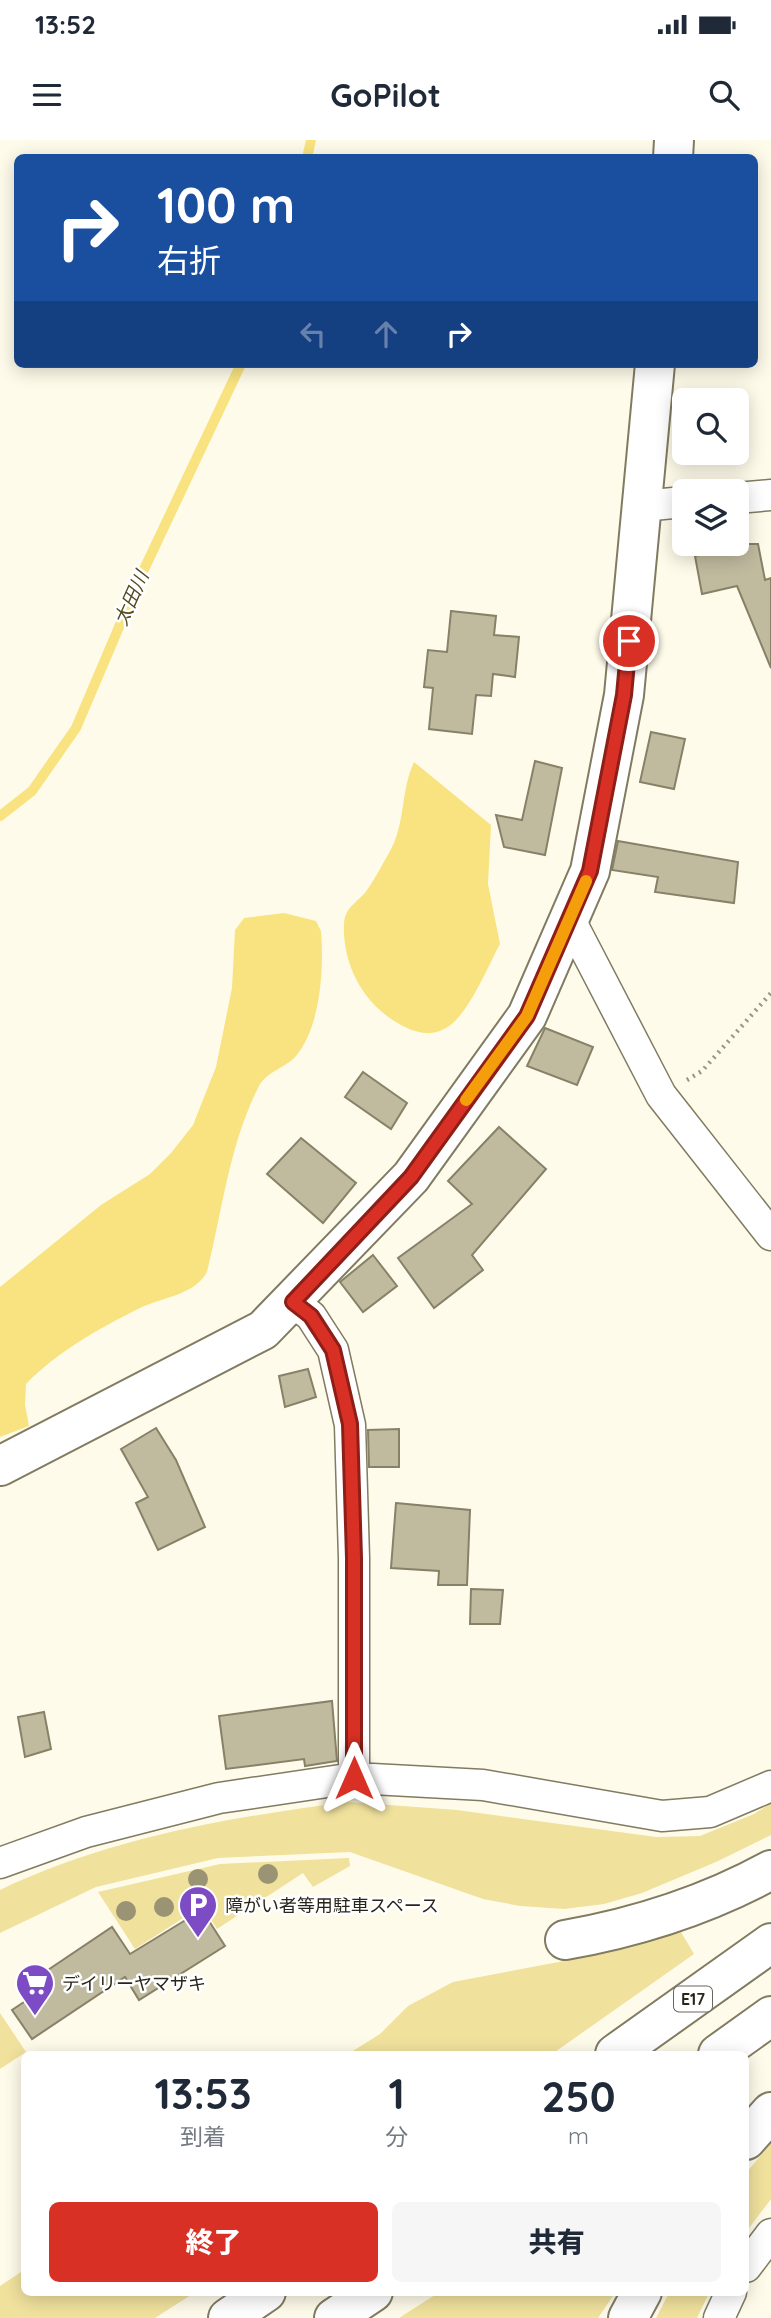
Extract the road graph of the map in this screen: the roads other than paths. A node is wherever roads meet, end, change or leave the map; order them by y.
1 (655, 368) edge
2 (771, 495) edge
3 (749, 497) edge
4 (672, 503) edge
5 (642, 506) junction
6 (569, 918) junction
7 (771, 1235) edge
8 (293, 1302) junction
9 (0, 1466) edge
10 (354, 1778) junction
11 (771, 1786) edge
12 (0, 1863) edge
13 (771, 1870) edge
14 (565, 1940) dead end
15 (771, 1943) edge
16 (771, 2016) edge
17 (619, 2051) edge
18 (722, 2051) edge
19 (771, 2112) edge
20 (749, 2137) edge
21 (771, 2234) edge
22 (749, 2263) edge
23 (260, 2296) edge
24 (367, 2296) edge
25 (640, 2296) edge
26 (730, 2296) edge
27 (228, 2318) edge
28 (334, 2318) edge
29 (628, 2318) edge
30 (719, 2318) edge

1 - 5 main road
2 - 3 street
4 - 5 street
5 - 6 main road
6 - 7 street
6 - 8 main road
8 - 9 main road
8 - 10 street
10 - 11 street
10 - 12 street
13 - 14 main road
15 - 17 main road, E17
16 - 18 main road
19 - 20 main road
21 - 22 street
23 - 27 main road
24 - 28 main road
25 - 29 main road
26 - 30 street

